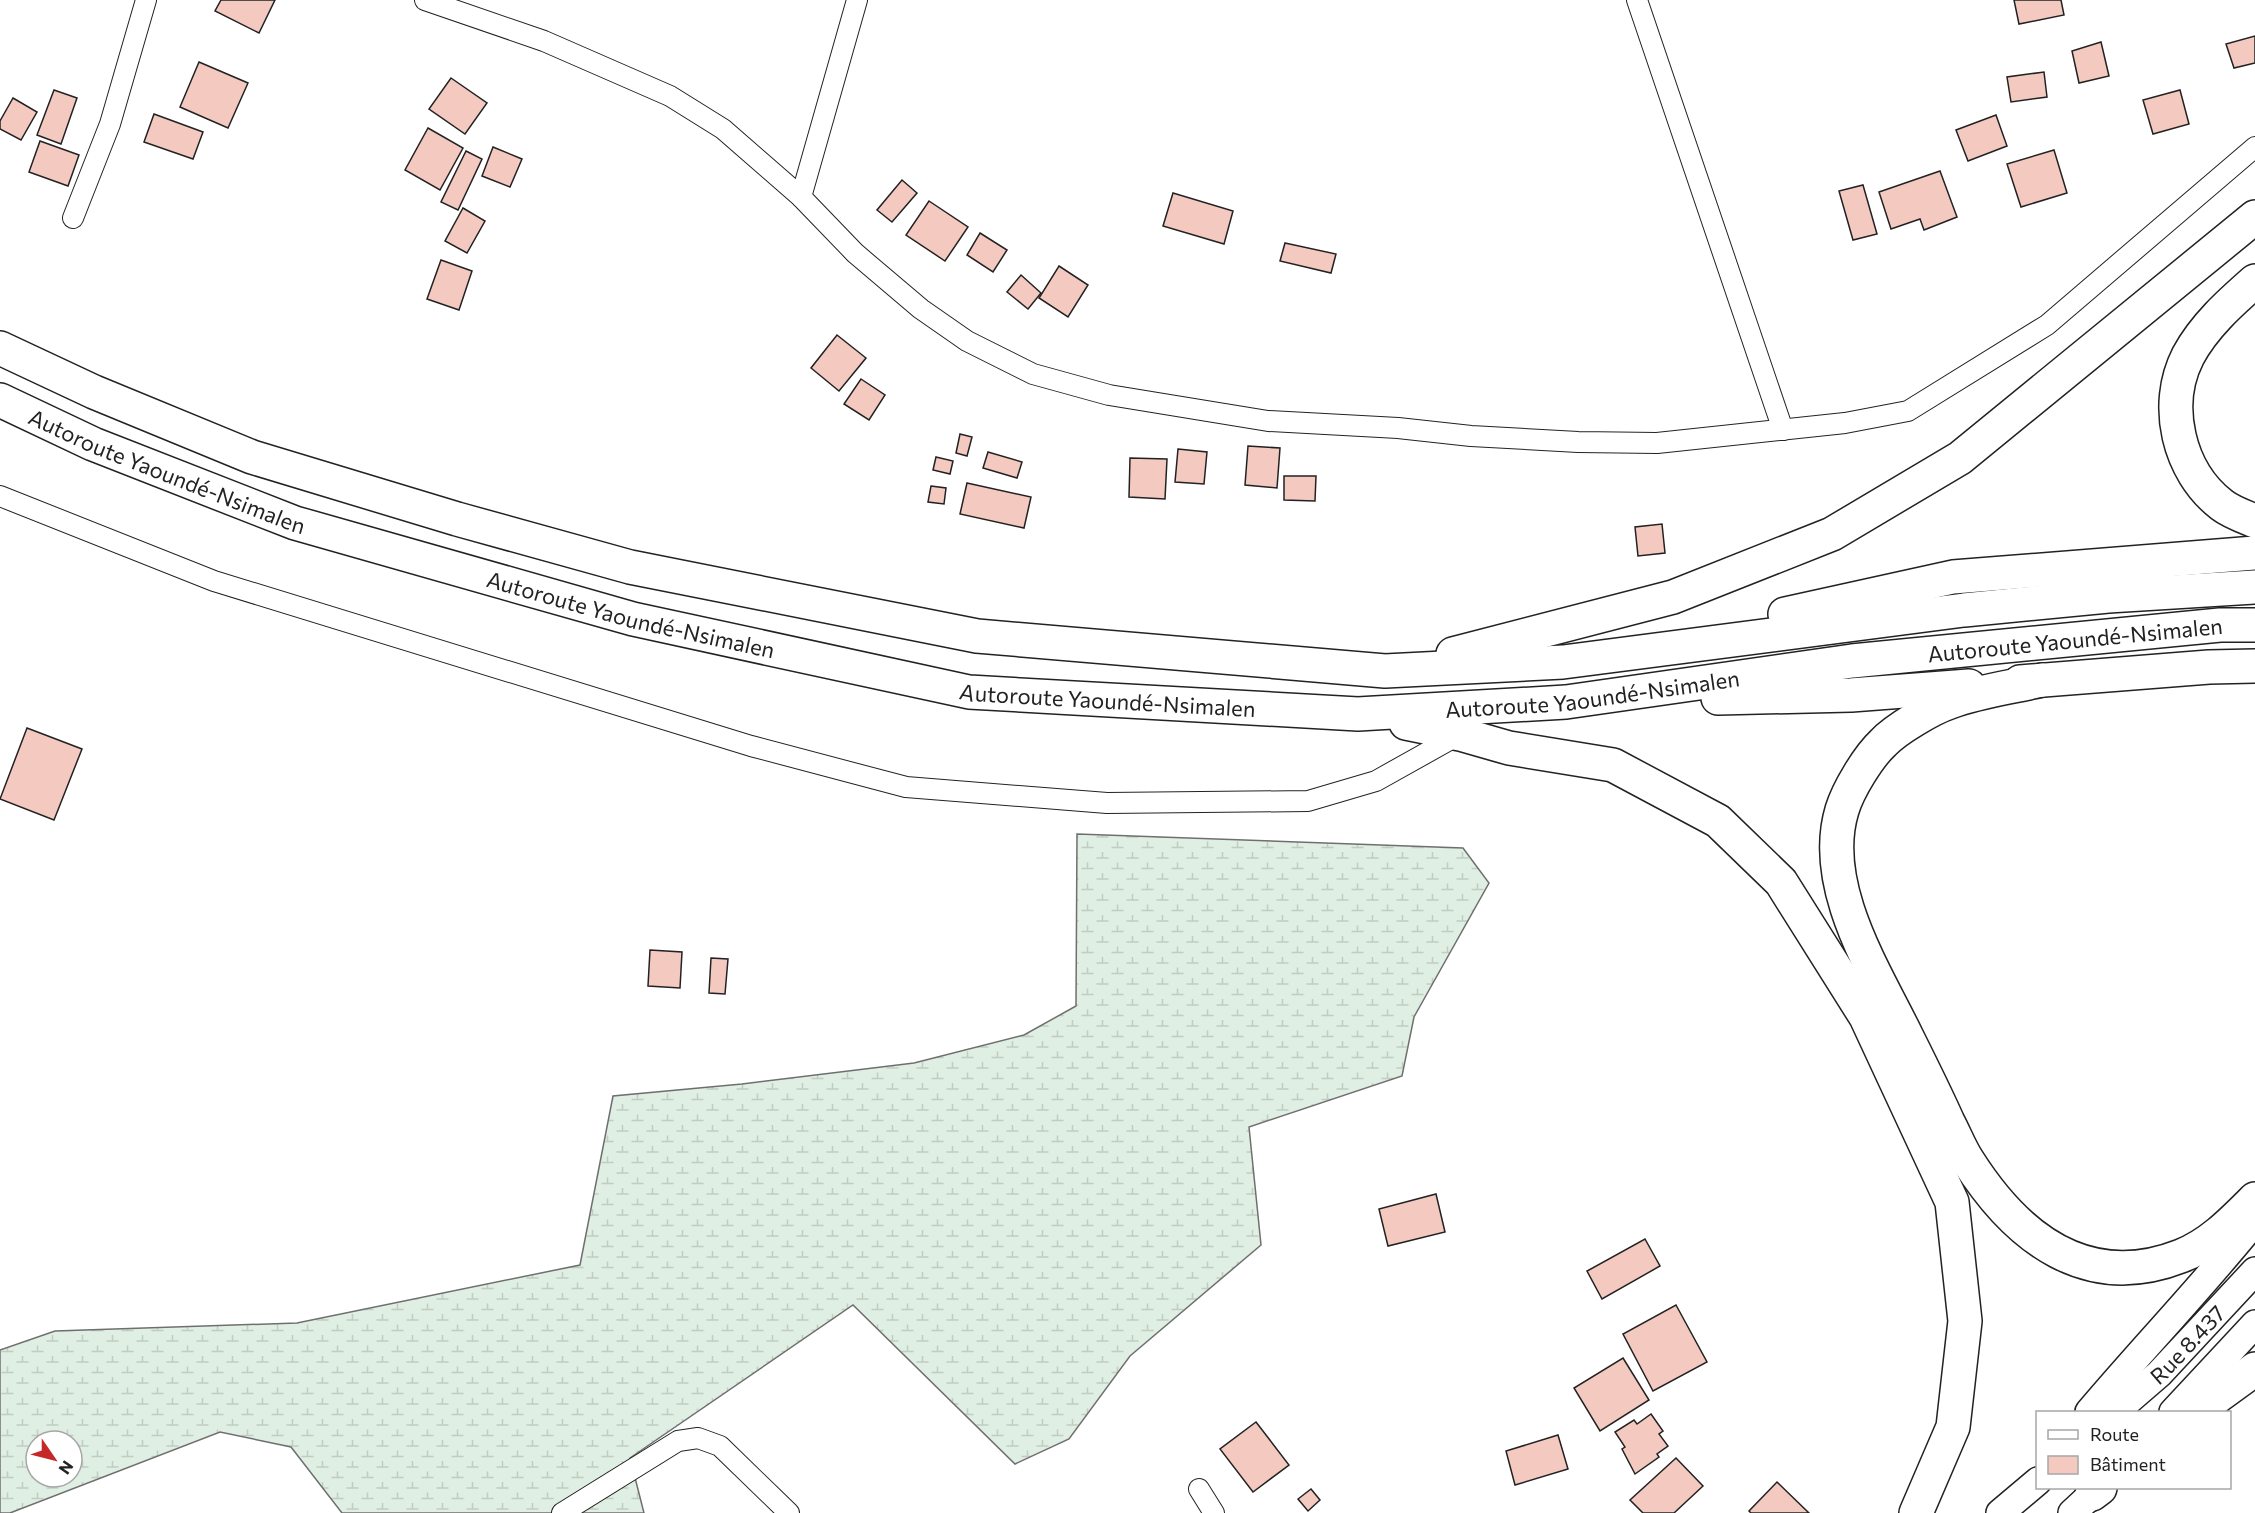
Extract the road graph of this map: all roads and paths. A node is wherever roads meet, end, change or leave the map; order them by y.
1 (146, 0) edge
2 (425, 0) edge
3 (857, 0) edge
4 (1638, 0) edge
5 (2255, 147) edge
6 (801, 197) junction
7 (2255, 217) edge
8 (73, 218) dead end
9 (2255, 281) edge
10 (0, 348) edge
11 (0, 400) edge
12 (1783, 430) junction
13 (0, 496) edge
14 (2255, 521) edge
15 (2255, 553) edge
16 (2255, 587) edge
17 (2255, 625) edge
18 (1563, 662) junction
19 (2255, 666) edge
20 (1385, 671) junction
21 (2042, 680) junction
22 (1566, 702) junction
23 (1358, 714) junction
24 (1460, 734) junction
25 (2255, 1200) edge
26 (2255, 1221) edge
27 (2255, 1270) edge
28 (2255, 1324) edge
29 (2255, 1369) edge
30 (2091, 1411) edge
31 (2117, 1411) edge
32 (2175, 1411) edge
33 (2199, 1411) edge
34 (2036, 1474) edge
35 (2036, 1482) edge
36 (1200, 1489) dead end
37 (2006, 1508) edge
38 (562, 1513) edge
39 (789, 1513) edge
40 (1215, 1513) edge
41 (1916, 1513) edge

1 - 8 street
2 - 6 street
3 - 6 street
4 - 12 street
5 - 12 street
6 - 12 street
7 - 20 highway
9 - 14 highway
10 - 20 highway, Autoroute Yaoundé-Nsimalen
11 - 23 highway, Autoroute Yaoundé-Nsimalen
13 - 24 street
15 - 18 highway
16 - 18 highway, Autoroute Yaoundé-Nsimalen
17 - 22 highway, Autoroute Yaoundé-Nsimalen
18 - 20 highway, Autoroute Yaoundé-Nsimalen
19 - 21 highway
21 - 22 highway
21 - 25 highway
22 - 23 highway, Autoroute Yaoundé-Nsimalen
23 - 24 highway
24 - 41 highway
26 - 30 main road
27 - 31 main road, Rue 8.437
28 - 32 main road, Rue 8.437
29 - 33 highway
34 - 37 main road
35 - 37 main road
36 - 40 street
38 - 39 street

